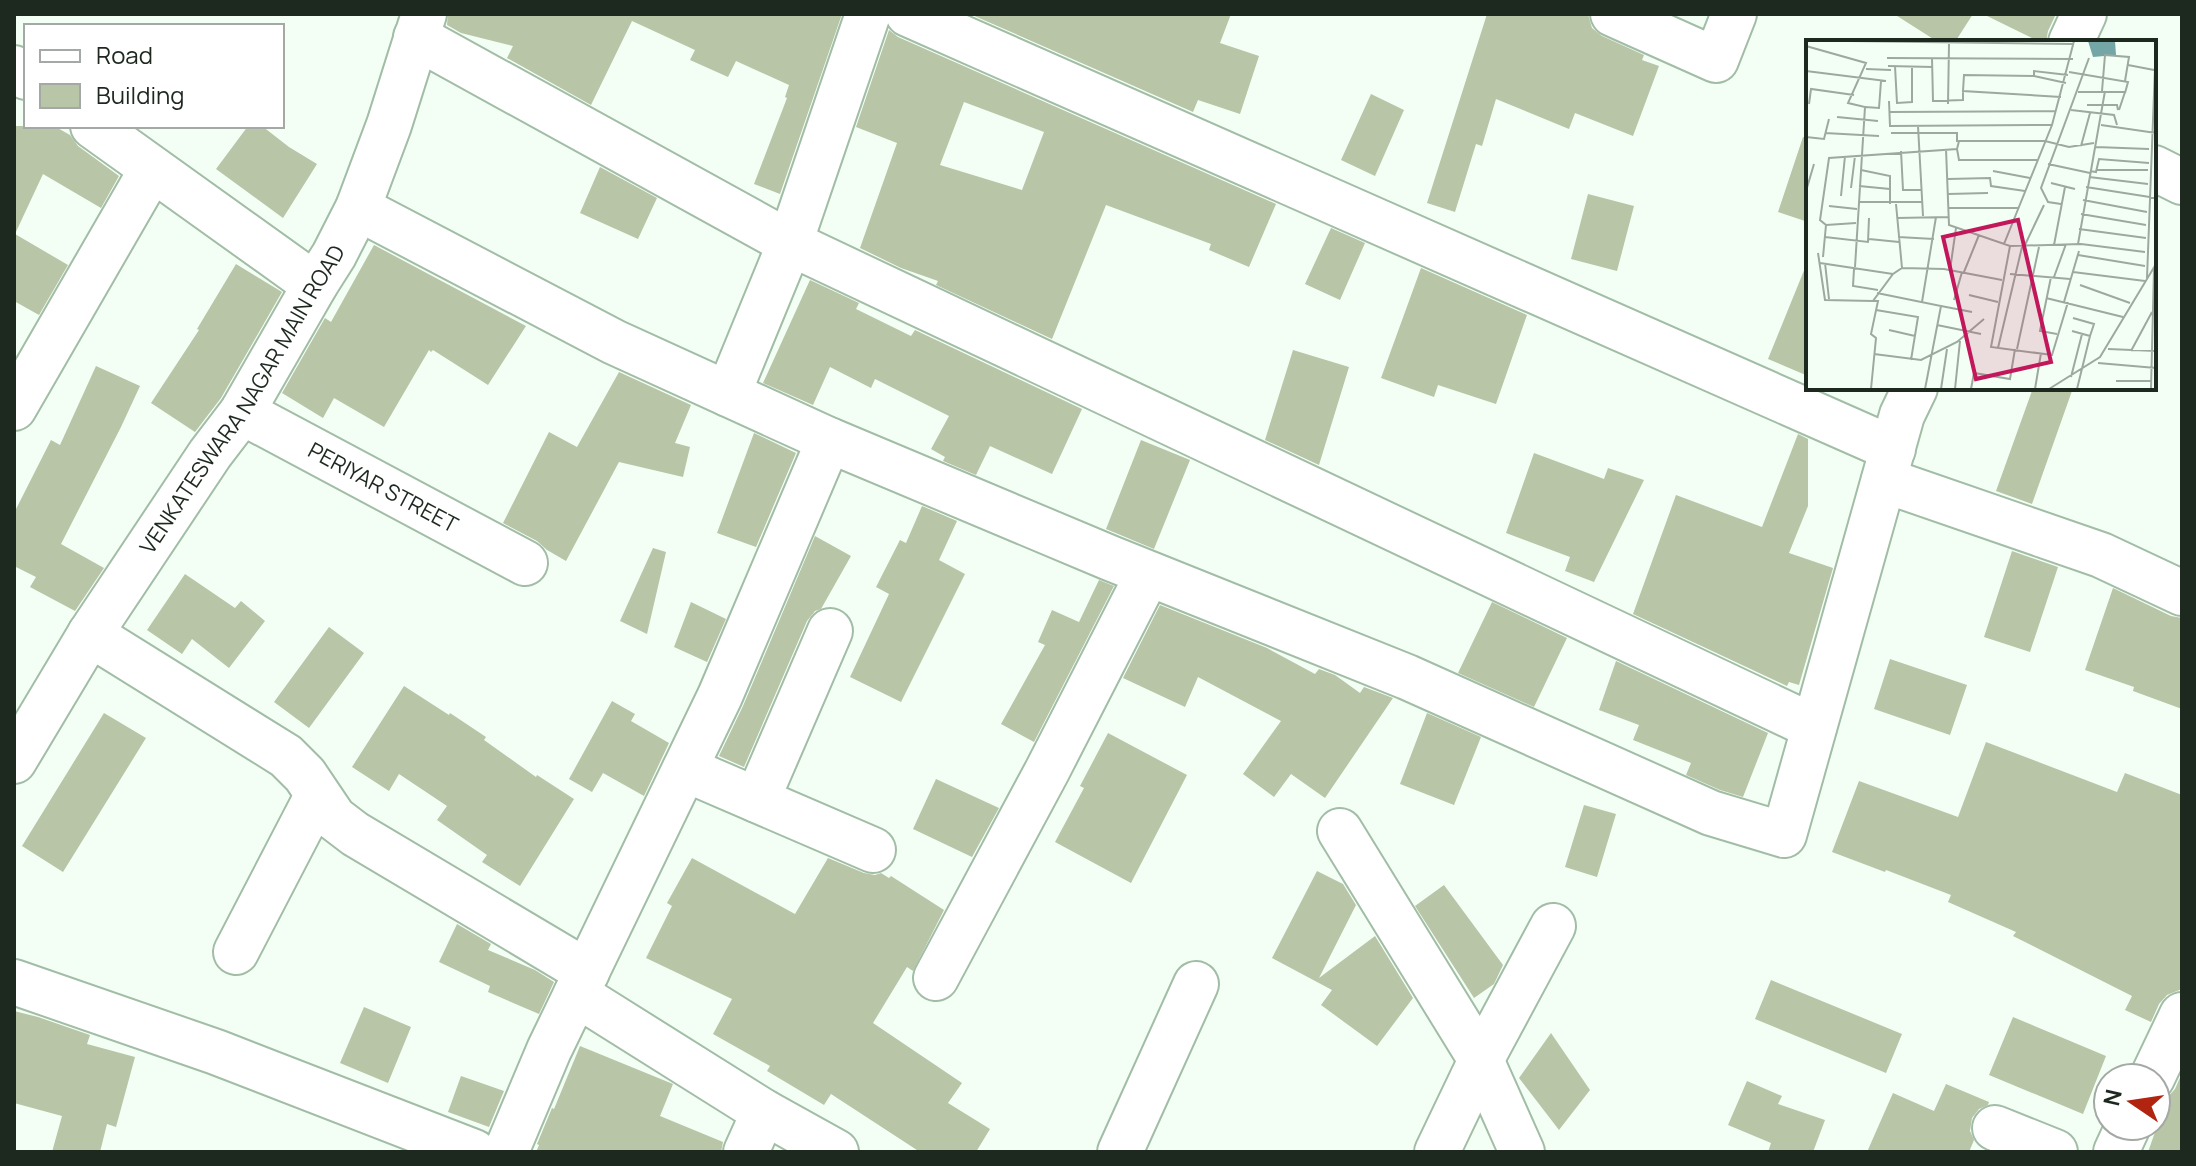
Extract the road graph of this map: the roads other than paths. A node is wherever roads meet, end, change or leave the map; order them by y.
1 (868, 14) edge
2 (908, 14) edge
3 (1613, 14) edge
4 (1734, 14) edge
5 (2084, 14) edge
6 (420, 26) edge
7 (2072, 40) edge
8 (96, 128) edge
9 (152, 169) junction
10 (2156, 169) edge
11 (2182, 182) edge
12 (358, 208) junction
13 (790, 243) junction
14 (315, 285) junction
15 (1914, 390) edge
16 (728, 394) junction
17 (14, 408) edge
18 (242, 412) junction
19 (829, 440) junction
20 (1888, 465) junction
21 (525, 563) dead end
22 (1148, 574) junction
23 (2182, 593) edge
24 (830, 631) dead end
25 (90, 634) junction
26 (1814, 727) junction
27 (14, 761) edge
28 (685, 769) junction
29 (317, 796) junction
30 (757, 800) junction
31 (1340, 831) dead end
32 (873, 850) dead end
33 (1553, 926) dead end
34 (236, 952) dead end
35 (936, 978) dead end
36 (14, 982) edge
37 (582, 983) junction
38 (1196, 984) dead end
39 (2182, 1015) edge
40 (1481, 1060) junction
41 (2160, 1062) edge
42 (764, 1112) junction
43 (1995, 1128) dead end
44 (474, 1152) edge
45 (506, 1152) edge
46 (746, 1152) edge
47 (836, 1152) edge
48 (1120, 1152) edge
49 (1437, 1152) edge
50 (1522, 1152) edge
51 (2055, 1152) edge

1 - 13 street
2 - 20 street
3 - 4 street
5 - 7 street
6 - 12 street, VENKATESWARA NAGAR MAIN ROAD
6 - 13 street
8 - 9 street
9 - 14 street
9 - 17 street
10 - 11 street
12 - 14 street, VENKATESWARA NAGAR MAIN ROAD
12 - 16 street
13 - 16 street
13 - 26 street
14 - 18 street, VENKATESWARA NAGAR MAIN ROAD
15 - 20 street
16 - 19 street
18 - 21 street, PERIYAR STREET
18 - 25 street, VENKATESWARA NAGAR MAIN ROAD
19 - 22 street
19 - 28 street
20 - 23 street
20 - 26 street
22 - 26 street
22 - 35 street
24 - 30 street
25 - 27 street, VENKATESWARA NAGAR MAIN ROAD
25 - 29 street
28 - 30 street
28 - 37 street
29 - 34 street
29 - 37 street
30 - 32 street
31 - 40 street
33 - 40 street
36 - 44 street
37 - 42 street
37 - 45 street
38 - 48 street
39 - 41 street
40 - 49 street
40 - 50 street
42 - 46 street
42 - 47 street
43 - 51 street

